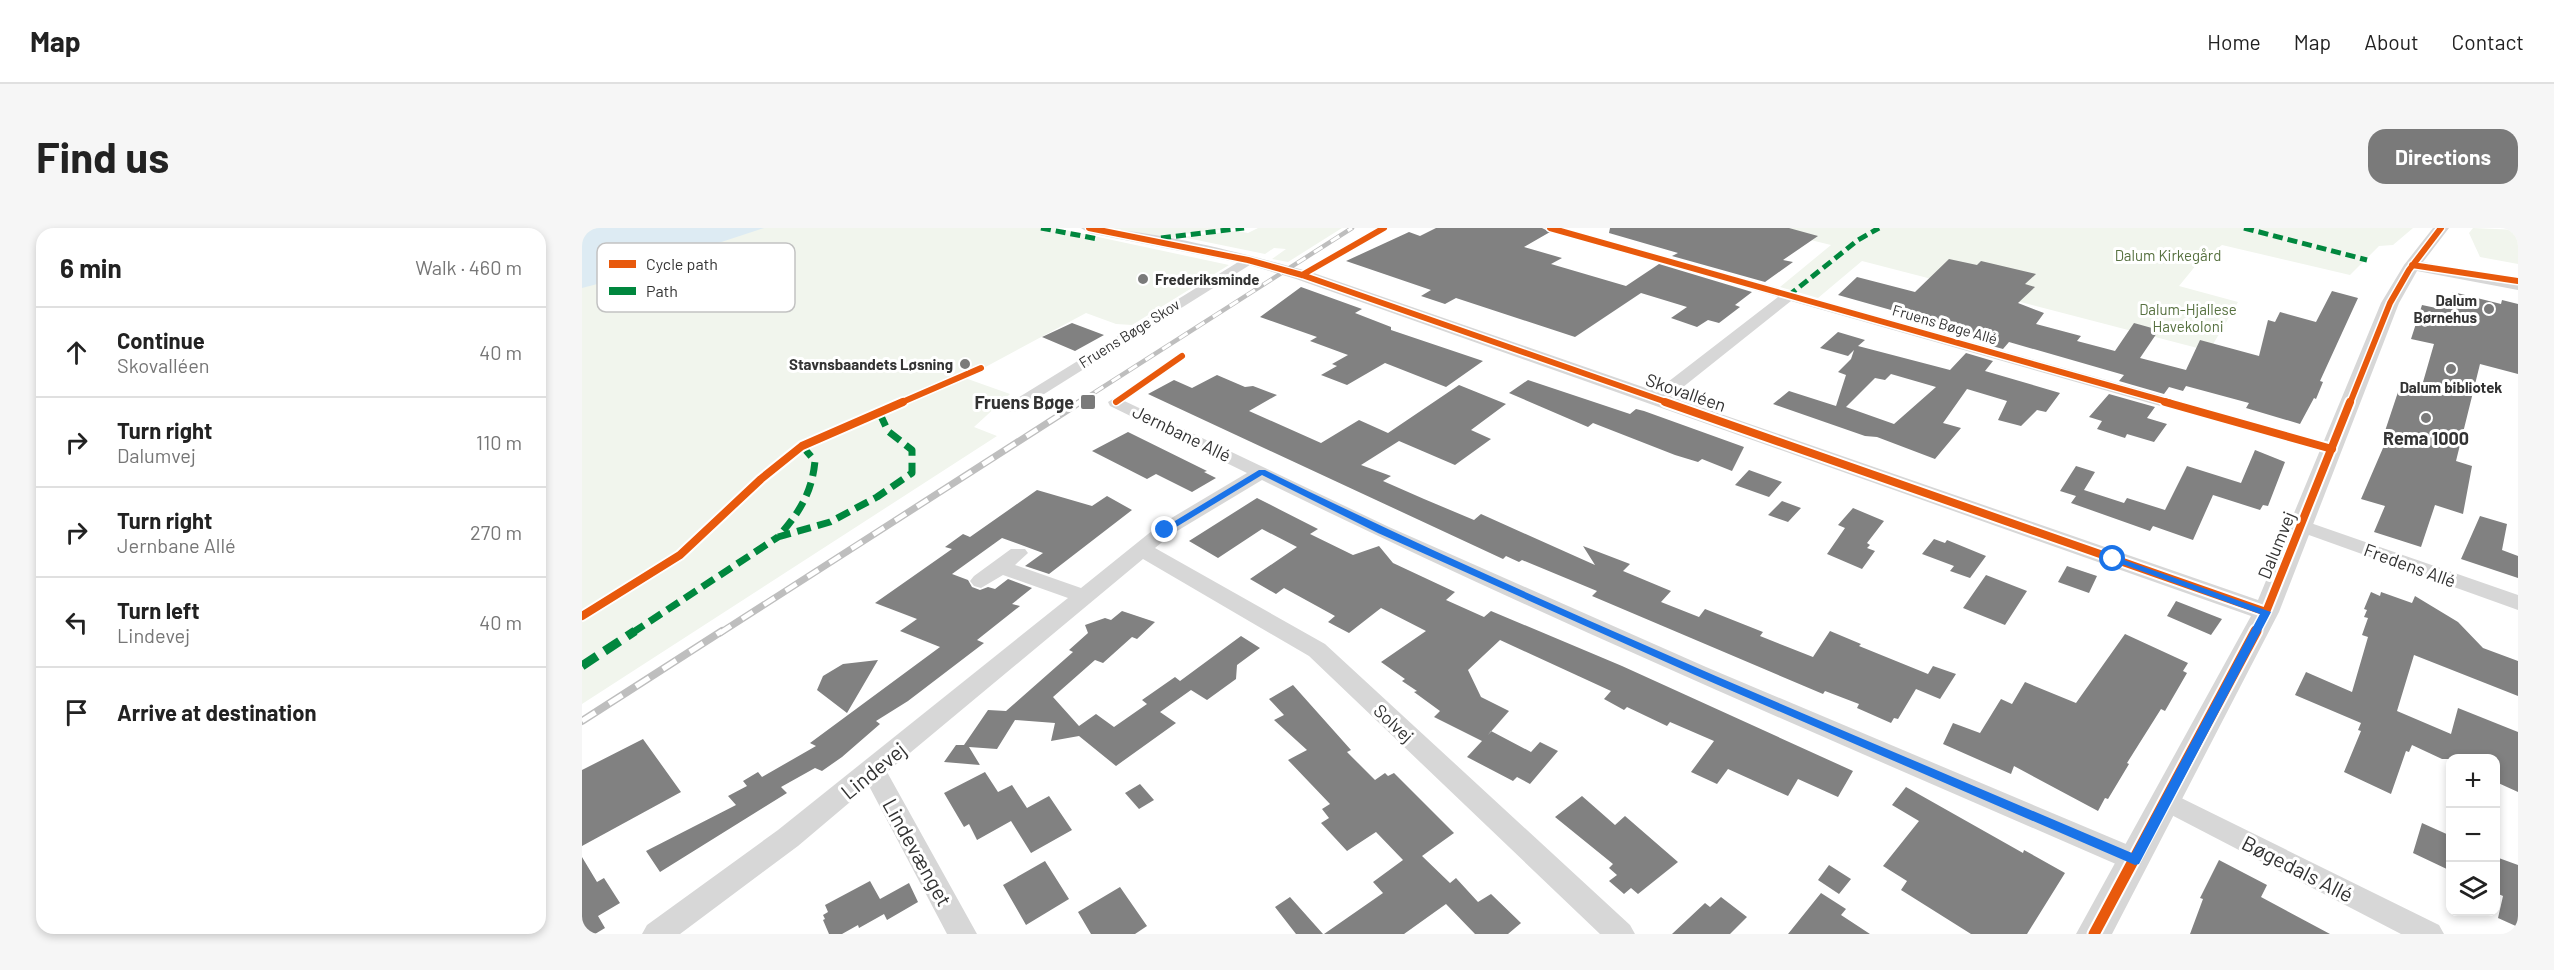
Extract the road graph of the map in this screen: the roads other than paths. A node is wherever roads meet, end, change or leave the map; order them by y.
1 (1089, 228) edge
2 (1550, 228) edge
3 (2441, 228) edge
4 (1248, 261) junction
5 (2412, 265) junction
6 (2518, 285) edge
7 (1788, 296) junction
8 (1657, 399) junction
9 (1116, 402) dead end
10 (1011, 407) dead end
11 (2331, 449) junction
12 (1262, 472) junction
13 (2302, 526) junction
14 (1141, 549) junction
15 (1018, 554) dead end
16 (1000, 567) junction
17 (981, 581) dead end
18 (1083, 596) junction
19 (2518, 603) edge
20 (2266, 612) junction
21 (873, 770) junction
22 (2167, 801) junction
23 (2135, 860) junction
24 (657, 934) edge
25 (962, 934) edge
26 (1620, 934) edge
27 (2094, 934) edge
28 (2428, 934) edge

1 - 4 street, Skovalléen
2 - 7 street, Fruens Bøge Allé
3 - 5 street, Dalumvej
4 - 8 street, Skovalléen
4 - 10 street, Fruens Bøge Skov
5 - 6 street
5 - 11 street, Dalumvej
7 - 8 street
7 - 11 street, Fruens Bøge Allé
8 - 20 street, Skovalléen
9 - 12 street, Jernbane Allé
11 - 13 street, Dalumvej
12 - 14 street, Lindevej
12 - 23 street, Jernbane Allé
13 - 19 street, Fredens Allé
13 - 20 street, Dalumvej
14 - 18 street, Lindevej
14 - 26 street, Solvej
15 - 16 street
16 - 17 street
16 - 18 street
18 - 21 street, Lindevej
20 - 22 street, Dalumvej
21 - 24 street, Lindevej
21 - 25 street, Lindevænget
22 - 23 street, Dalumvej
22 - 28 street, Bøgedals Allé
23 - 27 street, Dalumvej

